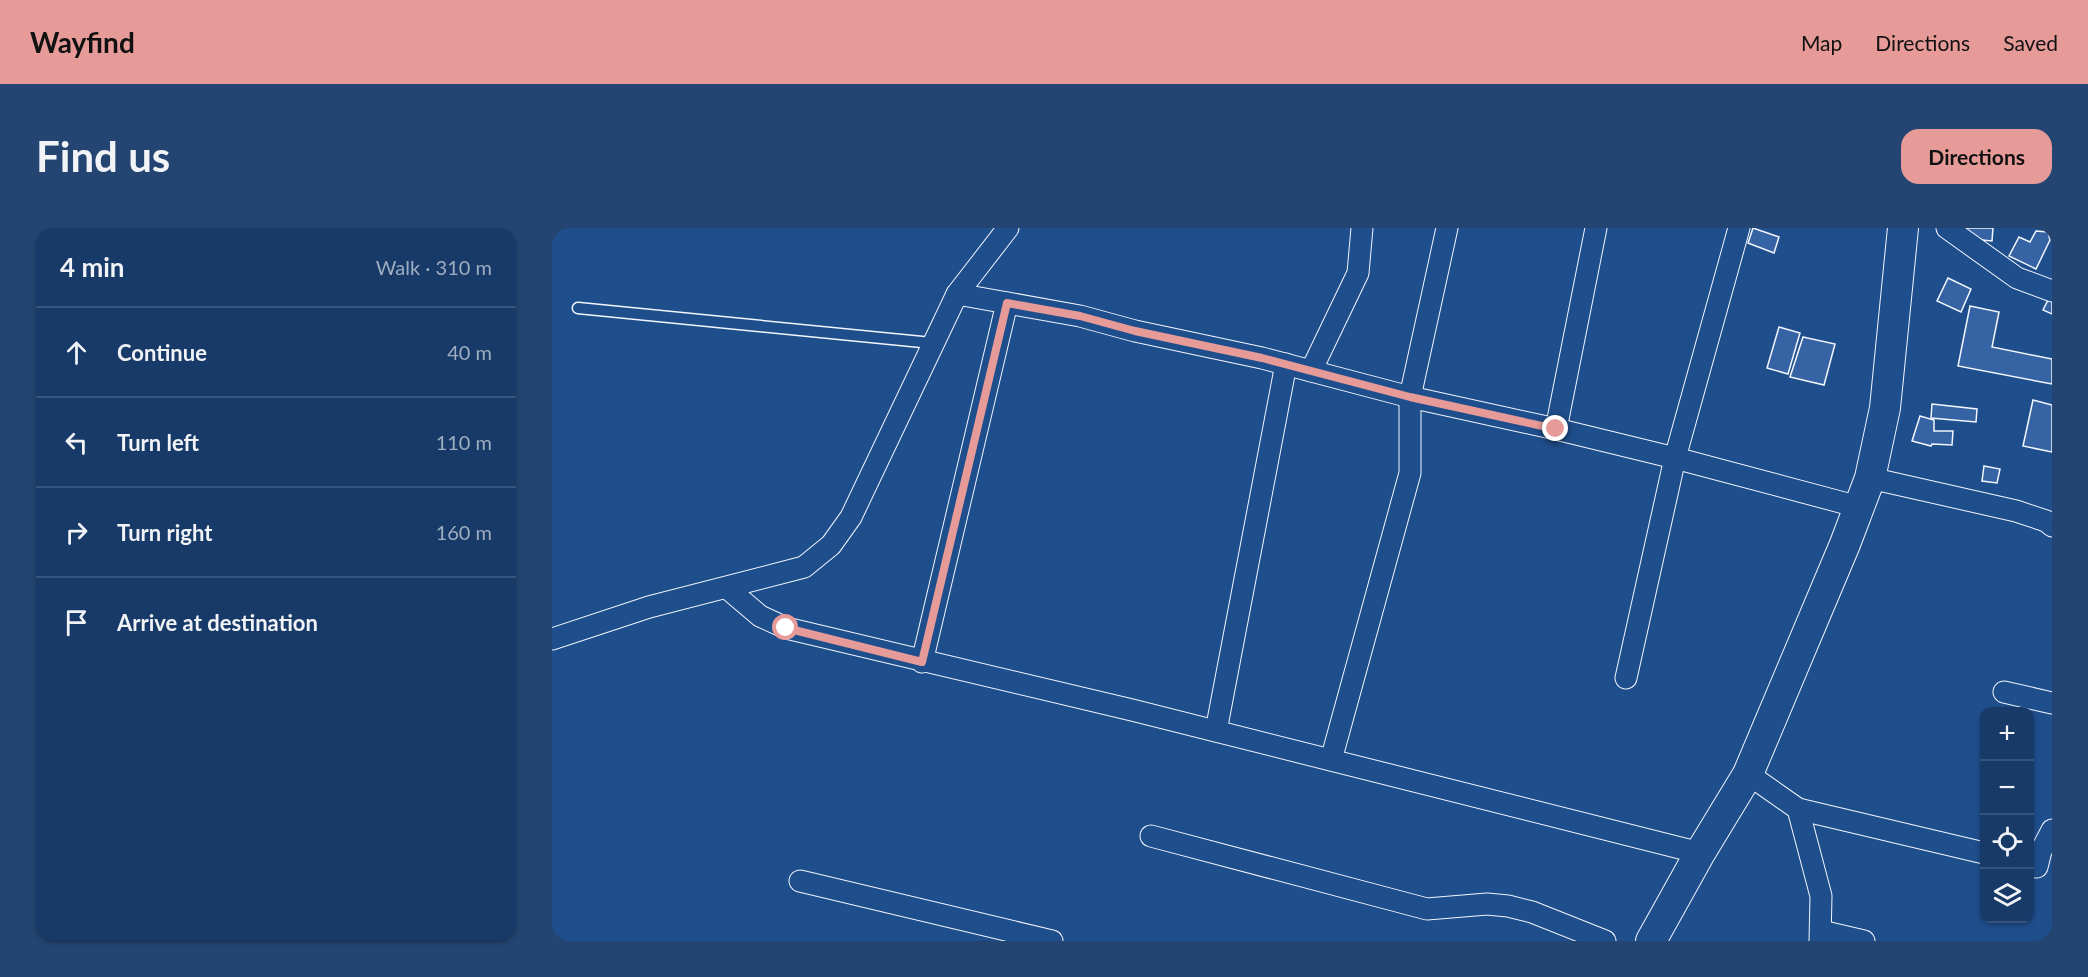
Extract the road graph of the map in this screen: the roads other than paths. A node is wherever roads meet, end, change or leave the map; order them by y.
1 (1008, 228) edge
2 (1362, 228) edge
3 (1447, 228) edge
4 (1596, 228) edge
5 (1739, 228) edge
6 (1903, 228) edge
7 (1947, 228) edge
8 (2052, 291) edge
9 (957, 294) junction
10 (1007, 303) junction
11 (578, 308) dead end
12 (932, 344) junction
13 (1286, 364) junction
14 (1311, 371) junction
15 (1410, 397) junction
16 (1556, 429) junction
17 (1675, 458) junction
18 (1870, 478) junction
19 (1859, 507) junction
20 (2052, 526) edge
21 (727, 588) junction
22 (552, 639) edge
23 (922, 662) junction
24 (1626, 678) dead end
25 (2004, 692) dead end
26 (2052, 703) edge
27 (1216, 731) junction
28 (1331, 760) junction
29 (1748, 774) junction
30 (1798, 809) junction
31 (2052, 830) edge
32 (1151, 836) dead end
33 (1980, 852) edge
34 (1700, 853) junction
35 (2040, 867) edge
36 (800, 881) dead end
37 (1821, 936) edge
38 (1052, 941) edge
39 (1605, 941) edge
40 (1651, 941) edge
41 (1864, 941) edge

1 - 9 street
2 - 14 street
3 - 15 street
4 - 16 street
5 - 17 street
6 - 18 street
7 - 8 street
9 - 10 street
9 - 12 street
10 - 13 street
10 - 23 street
11 - 12 lane
12 - 21 street
13 - 14 street
13 - 27 street
14 - 15 street
15 - 16 street
15 - 28 street
16 - 17 street
17 - 19 street
17 - 24 street
18 - 19 street
18 - 20 street
19 - 29 street
21 - 22 street
21 - 23 street
23 - 27 street
25 - 26 street
27 - 28 street
28 - 34 street
29 - 30 street
29 - 34 street
30 - 33 street
30 - 37 street
31 - 35 street
32 - 39 street
34 - 40 street
36 - 38 street
37 - 41 street

